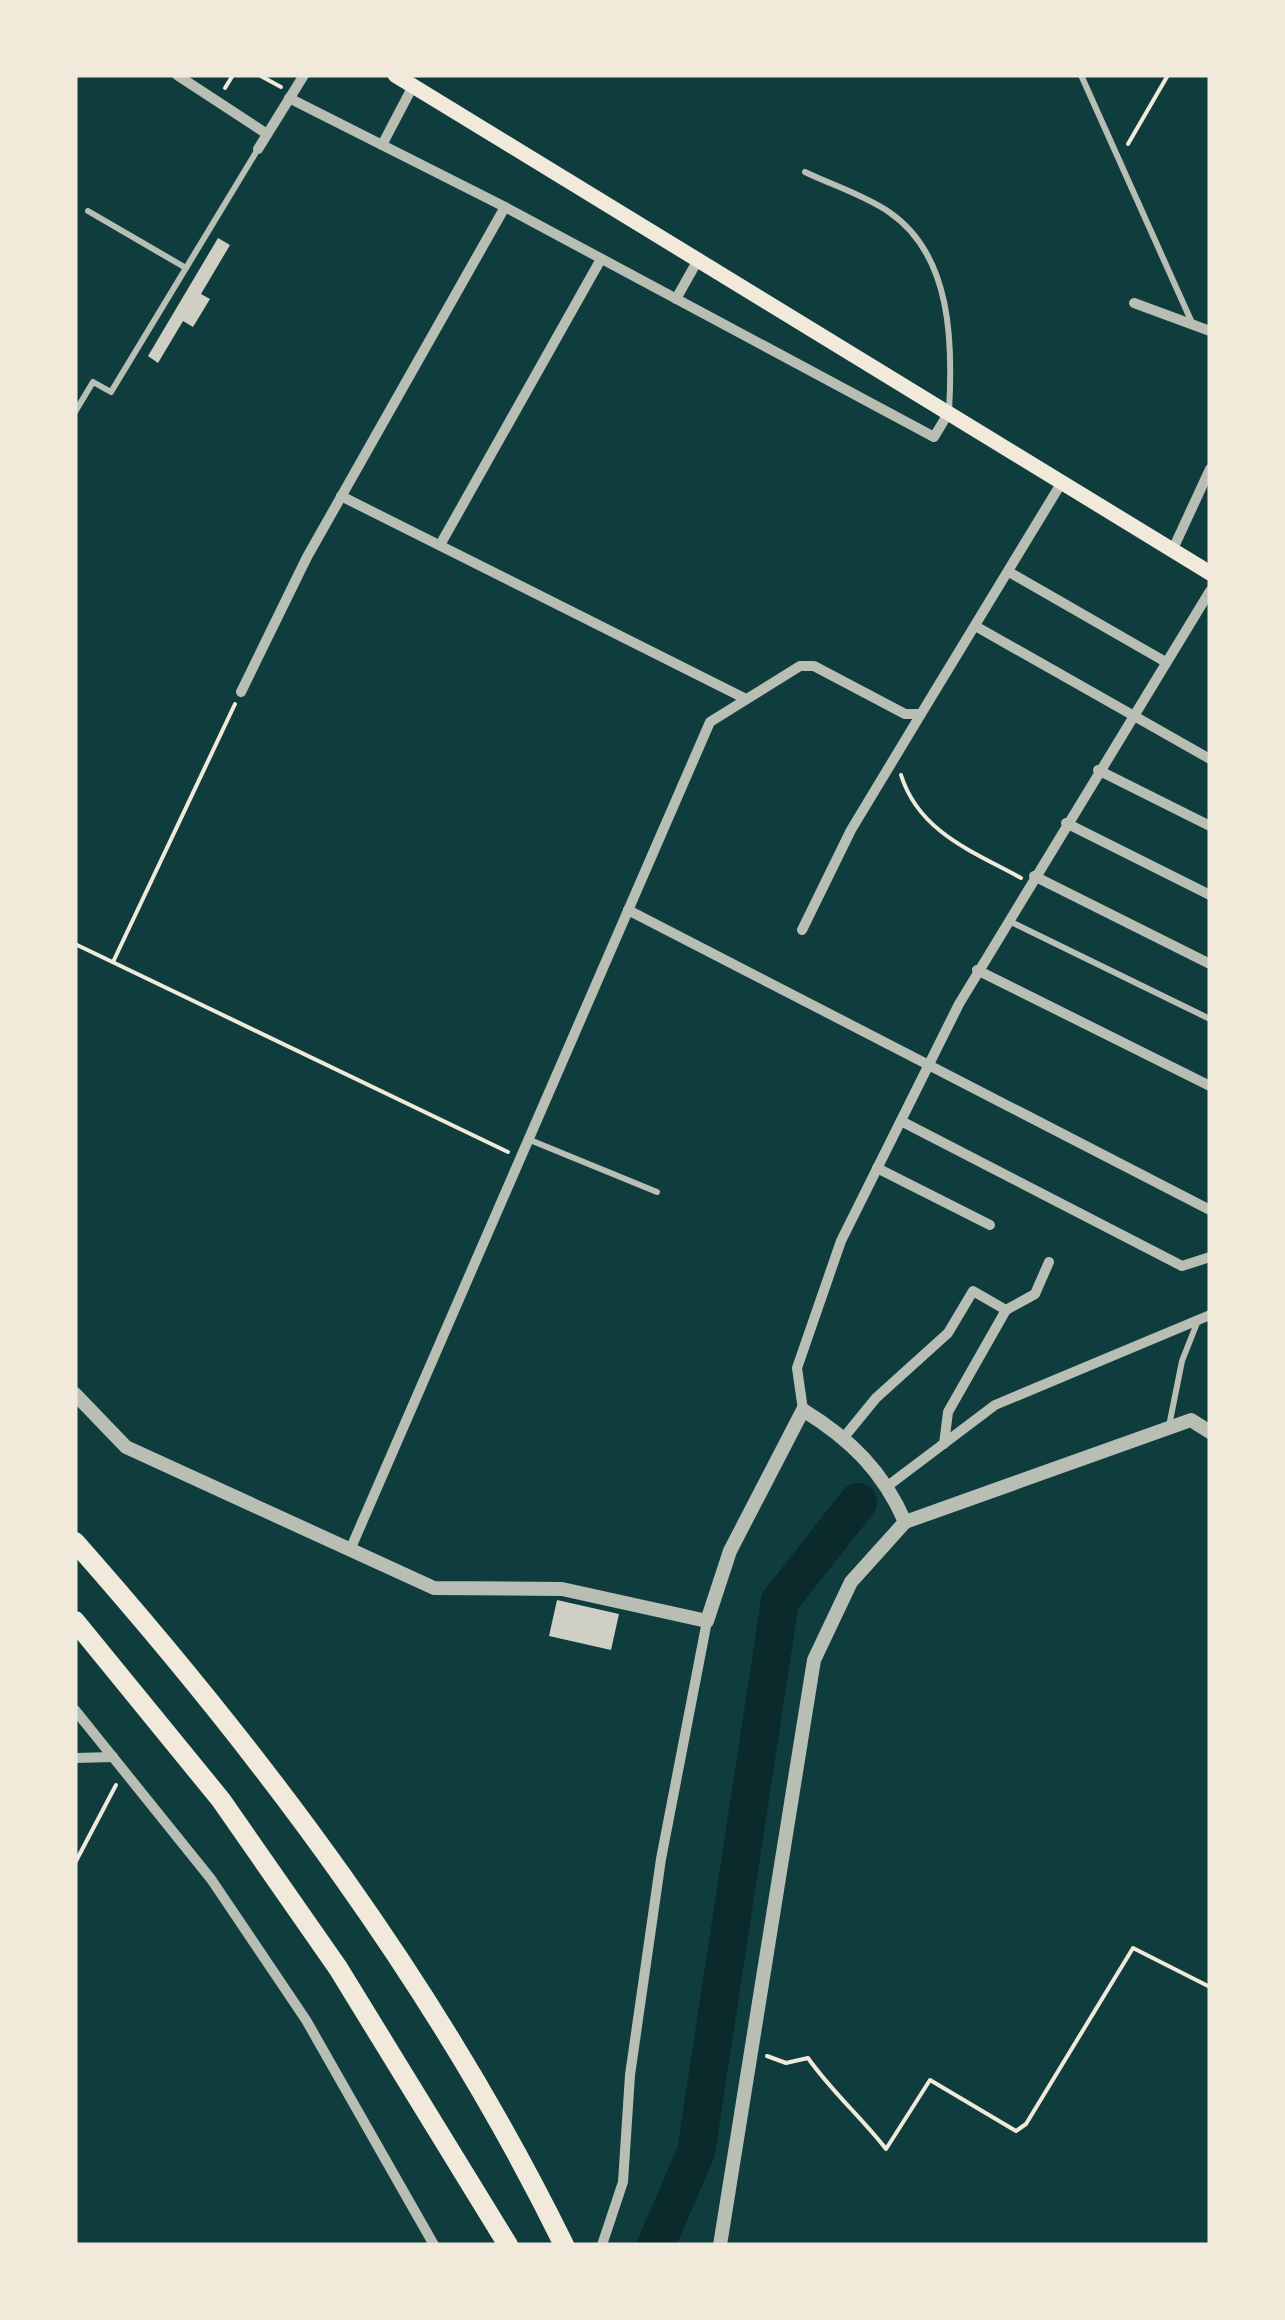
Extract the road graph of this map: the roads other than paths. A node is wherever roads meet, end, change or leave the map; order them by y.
1 (177, 75) edge
2 (304, 75) edge
3 (394, 75) edge
4 (1081, 75) edge
5 (416, 81) edge
6 (291, 96) junction
7 (267, 134) junction
8 (382, 145) junction
9 (258, 149) joint
10 (804, 172) dead end
11 (505, 207) junction
12 (88, 211) dead end
13 (601, 258) junction
14 (698, 258) junction
15 (186, 268) junction
16 (676, 299) junction
17 (1134, 302) dead end
18 (1193, 325) junction
19 (1210, 331) edge
20 (75, 412) edge
21 (949, 412) junction
22 (1210, 469) edge
23 (1062, 482) junction
24 (341, 496) junction
25 (440, 546) junction
26 (1173, 549) junction
27 (1008, 572) junction
28 (1210, 572) edge
29 (1210, 590) edge
30 (977, 627) junction
31 (1164, 660) junction
32 (241, 692) road end
33 (746, 698) junction
34 (921, 714) junction
35 (1130, 716) junction
36 (1210, 759) edge
37 (1098, 770) junction
38 (1066, 823) junction
39 (1210, 826) edge
40 (1032, 879) junction
41 (1210, 896) edge
42 (628, 910) junction
43 (1008, 920) junction
44 (802, 930) dead end
45 (1210, 964) edge
46 (977, 970) junction
47 (1210, 1019) edge
48 (928, 1066) junction
49 (1210, 1086) edge
50 (901, 1121) junction
51 (530, 1140) junction
52 (877, 1168) junction
53 (656, 1192) dead end
54 (1210, 1210) edge
55 (990, 1224) dead end
56 (1210, 1257) edge
57 (1050, 1262) dead end
58 (1006, 1310) junction
59 (1210, 1315) edge
60 (1198, 1320) junction
61 (75, 1394) edge
62 (803, 1410) junction
63 (1170, 1428) junction
64 (1210, 1432) edge
65 (845, 1436) junction
66 (944, 1444) junction
67 (889, 1485) junction
68 (905, 1522) junction
69 (75, 1542) edge
70 (350, 1550) junction
71 (707, 1620) junction
72 (75, 1621) edge
73 (75, 1710) edge
74 (113, 1757) junction
75 (75, 1758) edge
76 (559, 2236) edge
77 (434, 2245) edge
78 (508, 2245) edge
79 (602, 2245) edge
80 (720, 2245) edge

1 - 7 street
2 - 6 street
3 - 5 main road
4 - 18 lane
5 - 8 street
5 - 14 main road
6 - 7 street
6 - 8 street
7 - 9 street
8 - 11 street
9 - 15 lane
10 - 21 lane
11 - 13 street
11 - 24 street
12 - 15 lane
13 - 16 street
13 - 25 street
14 - 16 street
14 - 21 main road
15 - 20 lane
16 - 21 street
17 - 18 street
18 - 19 street
21 - 23 main road
22 - 26 street
23 - 26 main road
23 - 27 street
24 - 25 street
24 - 32 street
25 - 33 street
26 - 28 main road
27 - 30 street
27 - 31 street
29 - 31 street
30 - 34 street
30 - 35 street
31 - 35 street
33 - 34 street
33 - 42 street
34 - 44 street
35 - 36 street
35 - 37 street
37 - 38 street
37 - 39 street
38 - 40 street
38 - 41 street
40 - 43 street
40 - 45 street
42 - 48 street
42 - 51 street
43 - 46 street
43 - 47 lane
46 - 48 street
46 - 49 street
48 - 50 street
48 - 54 street
50 - 52 street
50 - 56 street
51 - 53 lane
51 - 70 street
52 - 55 street
52 - 62 street
57 - 58 street
58 - 65 street
58 - 66 street
59 - 60 street
60 - 63 lane
60 - 66 street
61 - 70 street
62 - 65 street
62 - 71 street
63 - 64 street
63 - 68 street
65 - 67 street
66 - 67 street
67 - 68 street
68 - 80 street
69 - 76 highway
70 - 71 street
71 - 79 street
72 - 78 highway
73 - 74 street
74 - 75 street
74 - 77 street

